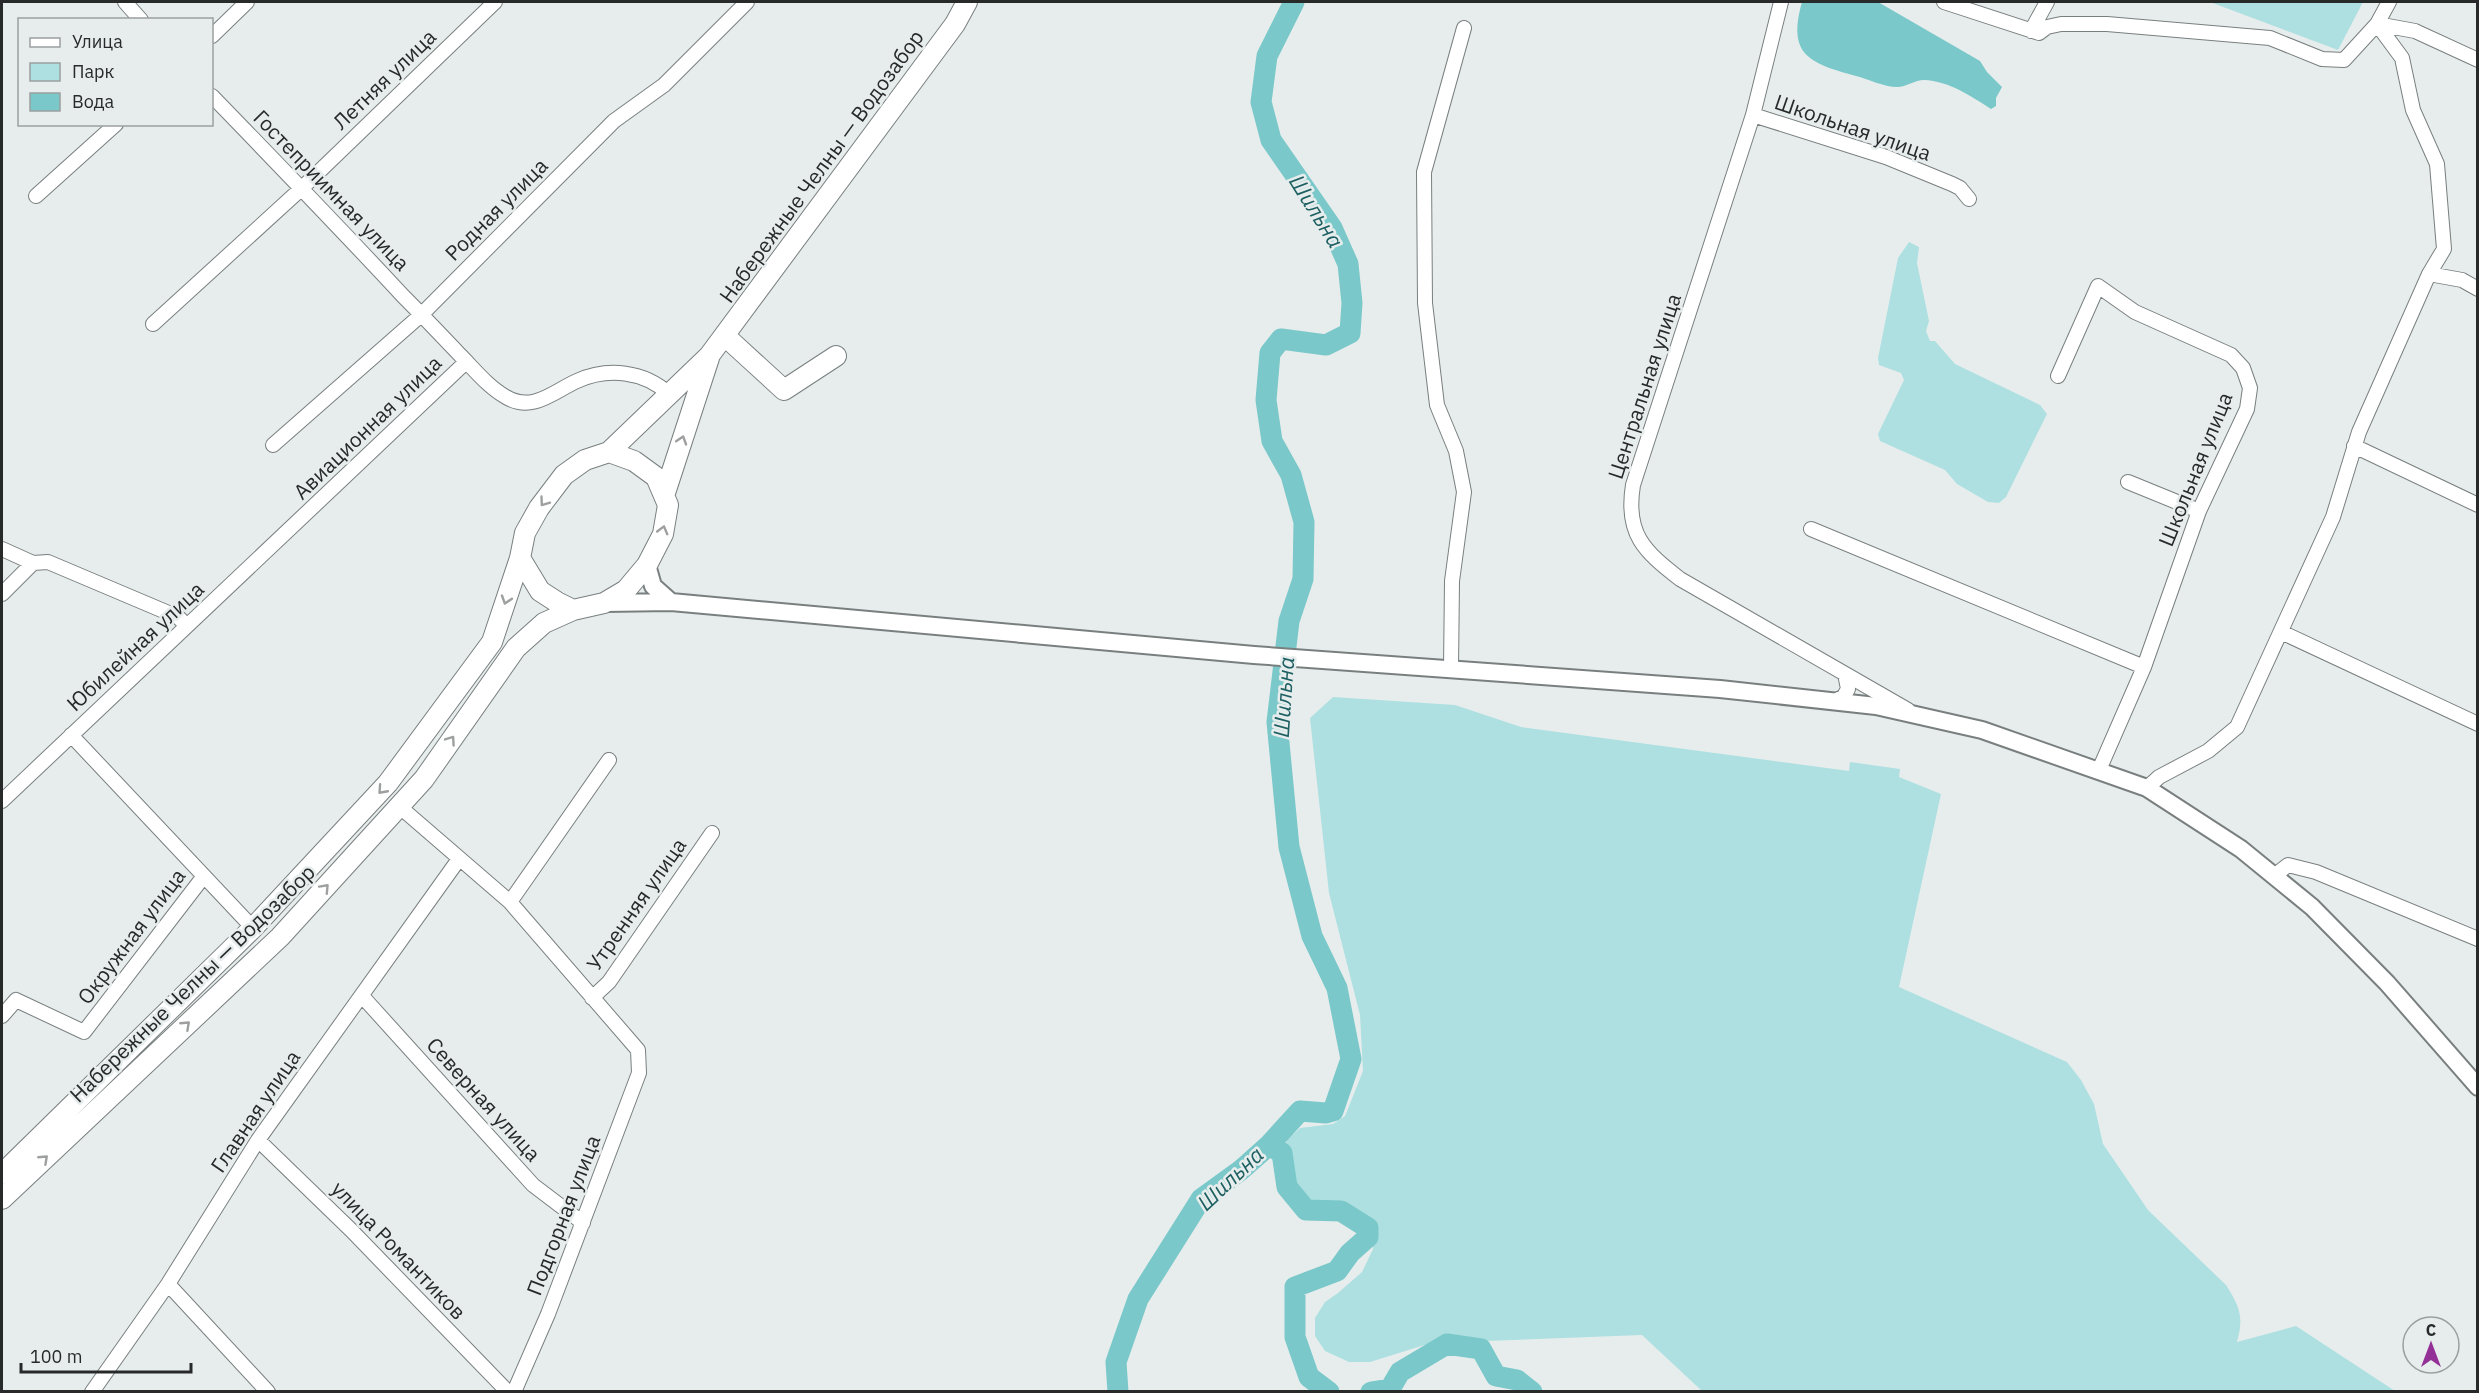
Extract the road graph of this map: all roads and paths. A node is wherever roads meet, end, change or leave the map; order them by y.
1 (125, 2) edge
2 (247, 2) edge
3 (495, 2) edge
4 (747, 2) edge
5 (968, 2) edge
6 (1781, 2) edge
7 (1944, 2) edge
8 (2047, 2) edge
9 (2389, 2) edge
10 (139, 18) edge
11 (2377, 24) junction
12 (1464, 28) dead end
13 (2031, 31) junction
14 (213, 35) edge
15 (2478, 60) edge
16 (213, 97) edge
17 (1753, 115) junction
18 (114, 126) edge
19 (302, 188) junction
20 (36, 196) dead end
21 (1969, 200) dead end
22 (2429, 274) junction
23 (2478, 290) edge
24 (421, 315) junction
25 (153, 324) dead end
26 (725, 336) junction
27 (710, 356) junction
28 (836, 356) dead end
29 (466, 362) junction
30 (2058, 376) dead end
31 (669, 394) junction
32 (273, 445) dead end
33 (2354, 446) junction
34 (609, 452) junction
35 (2128, 483) dead end
36 (664, 496) junction
37 (2478, 505) edge
38 (2199, 511) junction
39 (297, 523) joint
40 (1811, 529) dead end
41 (2, 549) edge
42 (520, 558) junction
43 (33, 563) junction
44 (647, 565) junction
45 (2, 594) edge
46 (671, 602) junction
47 (604, 603) junction
48 (573, 610) junction
49 (186, 625) junction
50 (2281, 632) junction
51 (2144, 667) junction
52 (1451, 668) junction
53 (1845, 674) junction
54 (1835, 701) junction
55 (1914, 713) junction
56 (2478, 724) edge
57 (71, 735) junction
58 (609, 759) dead end
59 (2099, 770) junction
60 (2147, 788) junction
61 (2, 801) edge
62 (400, 807) junction
63 (712, 832) dead end
64 (459, 859) junction
65 (204, 876) junction
66 (2274, 876) junction
67 (510, 902) junction
68 (253, 928) junction
69 (2478, 939) edge
70 (362, 996) junction
71 (592, 998) junction
72 (2, 1016) edge
73 (2478, 1087) edge
74 (258, 1140) junction
75 (2, 1174) edge
76 (2, 1199) edge
77 (583, 1223) junction
78 (168, 1284) junction
79 (92, 1392) edge
80 (268, 1392) edge
81 (508, 1392) edge
82 (514, 1392) edge

1 - 10 street
2 - 14 street
3 - 19 street, Летняя улица
4 - 24 street, Родная улица
5 - 26 main road, Набережные Челны — Водозабор
6 - 17 street, Центральная улица
7 - 13 street
8 - 13 street
9 - 11 street
11 - 13 street
11 - 15 street
11 - 22 street
12 - 52 street
16 - 19 street, Гостеприимная улица
17 - 21 street, Школьная улица
17 - 53 street, Центральная улица
18 - 20 street
19 - 24 street, Гостеприимная улица
19 - 25 street, Летняя улица
22 - 23 street
22 - 33 street
24 - 29 street, Гостеприимная улица
24 - 32 street, Родная улица
26 - 27 main road, Набережные Челны — Водозабор
26 - 28 main road
27 - 31 main road, Набережные Челны — Водозабор
36 -> 27 main road, Набережные Челны — Водозабор
29 - 31 street, Гостеприимная улица
29 - 39 street, Авиационная улица
30 - 38 street, Школьная улица
31 - 34 main road, Набережные Челны — Водозабор
33 - 37 street
33 - 50 street
34 - 36 main road
34 -> 42 main road, Набережные Челны — Водозабор
35 - 38 street
44 -> 36 main road, Набережные Челны — Водозабор
38 - 51 street, Школьная улица
39 - 49 street, Юбилейная улица
40 - 51 street
41 - 43 street
42 - 48 main road
42 -> 68 main road, Набережные Челны — Водозабор
43 - 45 street
43 - 49 street
44 - 46 street
44 - 47 main road, Набережные Челны — Водозабор
46 - 47 street
46 - 52 street
47 - 48 main road, Набережные Челны — Водозабор
62 -> 48 main road, Набережные Челны — Водозабор
49 - 57 street, Юбилейная улица
50 - 56 street
50 - 60 street
51 - 59 street, Школьная улица
52 - 54 street
53 - 54 street
53 - 55 street, Центральная улица
54 - 55 street
55 - 59 street
57 - 61 street, Юбилейная улица
57 - 65 street
58 - 67 street
59 - 60 street
60 - 66 street
62 - 64 street
76 -> 62 main road, Набережные Челны — Водозабор
63 - 71 street, Утренняя улица
64 - 67 street
64 - 70 street, Главная улица
65 - 68 street
65 - 72 street, Окружная улица
66 - 69 street
66 - 73 street
67 - 71 street
68 - 75 main road, Набережные Челны — Водозабор
70 - 74 street, Главная улица
70 - 77 street, Северная улица
71 - 77 street, Подгорная улица
74 - 78 street, Главная улица
74 - 81 street, улица Романтиков
77 - 82 street, Подгорная улица
78 - 79 street, Главная улица
78 - 80 street

